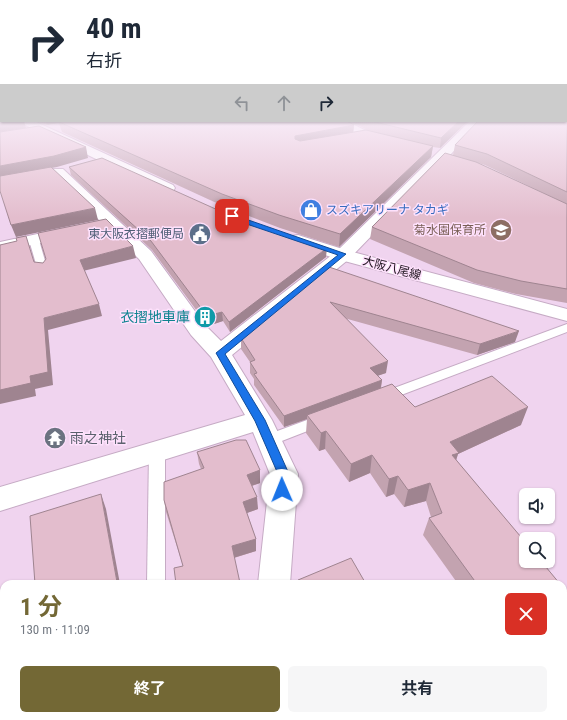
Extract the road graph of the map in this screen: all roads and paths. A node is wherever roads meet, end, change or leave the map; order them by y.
1 (90, 151) edge
2 (447, 151) edge
3 (104, 159) junction
4 (87, 164) edge
5 (58, 172) edge
6 (182, 194) edge
7 (99, 226) junction
8 (282, 235) edge
9 (34, 240) junction
10 (0, 247) edge
11 (343, 254) junction
12 (43, 271) edge
13 (567, 315) edge
14 (567, 328) edge
15 (220, 353) junction
16 (372, 401) edge
17 (335, 415) edge
18 (264, 430) junction
19 (157, 452) junction
20 (0, 500) edge
21 (156, 580) edge
22 (274, 580) edge

1 - 3 street
2 - 11 street
3 - 4 street
3 - 6 street
5 - 7 street
7 - 9 street
7 - 15 street
8 - 11 street, 大阪八尾線
9 - 10 street
9 - 12 lane
11 - 13 street, 大阪八尾線
11 - 15 street
14 - 16 lane
15 - 18 street
17 - 18 lane
18 - 19 street
18 - 22 street
19 - 20 street
19 - 21 lane

